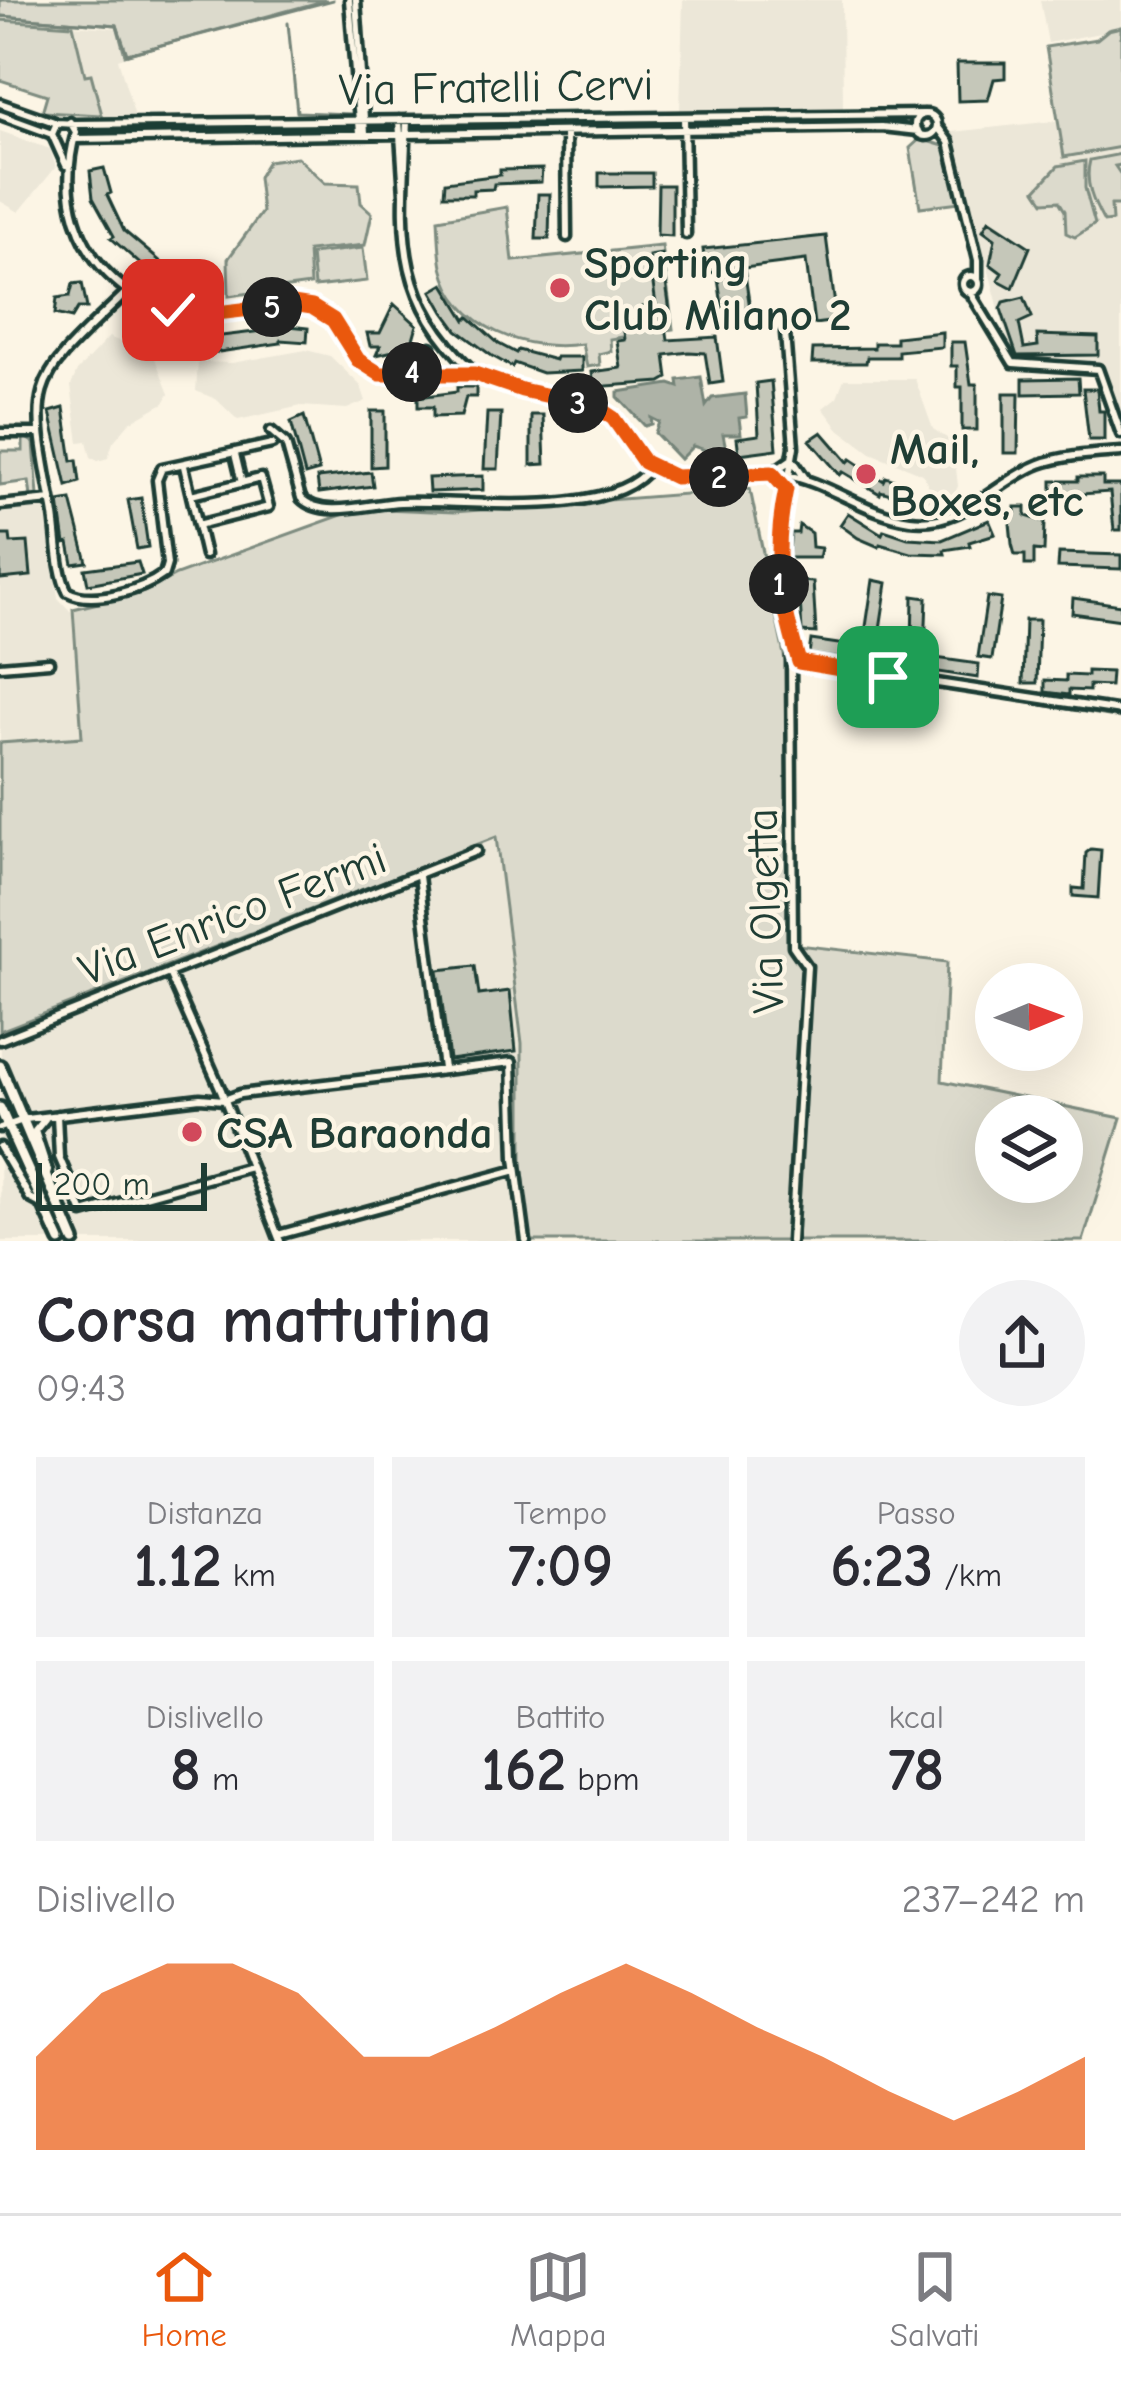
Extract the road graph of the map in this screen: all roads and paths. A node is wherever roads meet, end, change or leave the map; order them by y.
1 (352, 0) edge
2 (0, 103) edge
3 (924, 114) junction
4 (0, 115) edge
5 (687, 117) junction
6 (362, 120) junction
7 (403, 120) junction
8 (70, 122) junction
9 (57, 123) junction
10 (937, 126) junction
11 (686, 129) junction
12 (566, 131) junction
13 (917, 131) junction
14 (363, 133) junction
15 (403, 133) junction
16 (930, 135) junction
17 (53, 138) junction
18 (74, 140) junction
19 (949, 144) junction
20 (67, 168) junction
21 (686, 234) dead end
22 (567, 237) dead end
23 (974, 277) junction
24 (128, 291) junction
25 (974, 294) junction
26 (428, 323) junction
27 (785, 333) dead end
28 (446, 344) junction
29 (431, 347) junction
30 (455, 355) junction
31 (427, 358) junction
32 (448, 370) junction
33 (435, 371) junction
34 (406, 373) junction
35 (475, 374) junction
36 (1121, 430) edge
37 (271, 431) dead end
38 (0, 433) edge
39 (38, 433) junction
40 (272, 444) dead end
41 (1121, 449) edge
42 (235, 454) junction
43 (792, 459) junction
44 (184, 466) junction
45 (651, 466) junction
46 (772, 473) junction
47 (789, 476) junction
48 (807, 480) junction
49 (242, 483) junction
50 (786, 489) junction
51 (191, 495) junction
52 (51, 500) junction
53 (0, 505) edge
54 (198, 524) junction
55 (205, 555) dead end
56 (796, 653) junction
57 (49, 662) dead end
58 (0, 666) edge
59 (1121, 711) edge
60 (476, 851) dead end
61 (419, 875) junction
62 (169, 973) junction
63 (0, 1038) edge
64 (0, 1066) edge
65 (442, 1069) junction
66 (215, 1081) junction
67 (221, 1090) junction
68 (240, 1094) junction
69 (200, 1098) junction
70 (224, 1100) junction
71 (0, 1108) edge
72 (53, 1115) junction
73 (26, 1119) junction
74 (4, 1127) edge
75 (0, 1147) edge
76 (250, 1167) junction
77 (516, 1170) junction
78 (48, 1174) junction
79 (47, 1208) junction
80 (279, 1238) edge
81 (60, 1241) edge
82 (74, 1241) edge
83 (526, 1241) edge
84 (791, 1241) edge

1 - 6 street
2 - 9 street
3 - 5 street, Via Fratelli Cervi
3 - 10 street
3 - 13 street
4 - 17 street
5 - 7 street, Via Fratelli Cervi
5 - 11 street
6 - 7 street, Via Fratelli Cervi
6 - 8 street, Via Fratelli Cervi
6 - 14 street
7 - 15 street
8 - 9 street
8 - 18 street
9 - 17 street
10 - 16 street
10 - 19 street
11 - 12 street, Via Fratelli Cervi
11 - 13 street, Via Fratelli Cervi
11 - 21 street
12 - 15 street, Via Fratelli Cervi
12 - 22 street
13 - 16 street
14 - 15 street, Via Fratelli Cervi
14 - 18 street, Via Fratelli Cervi
15 - 26 street
16 - 19 street
17 - 18 street
17 - 20 street
18 - 20 street
19 - 23 street
20 - 24 street
23 - 25 street
23 - 25 street
24 - 34 street
24 - 39 street
25 - 36 street
26 - 28 street
26 - 29 street
27 - 43 street, Via Olgetta
28 - 29 street
28 - 30 street
29 - 31 street
30 - 32 street
30 - 35 street
31 - 33 street
31 - 34 street
32 - 33 street
32 - 35 street
33 - 34 street
35 - 45 street
37 - 45 street
38 - 39 street
39 - 52 street
40 - 42 street
41 - 48 street
42 - 44 street
42 - 49 street
43 - 46 street
43 - 47 street, Via Olgetta
43 - 48 street
44 - 51 street
44 - 52 street
45 - 46 street
46 - 47 street
46 - 50 street
47 - 48 street
47 - 50 street, Via Olgetta
48 - 50 street
49 - 51 street
49 - 54 street
50 - 56 street, Via Olgetta
51 - 54 street
52 - 53 street
54 - 55 street
56 - 59 street
56 - 84 street, Via Olgetta
57 - 58 street
60 - 61 street, Via Enrico Fermi
61 - 62 street, Via Enrico Fermi
61 - 65 street
62 - 63 street, Via Enrico Fermi
62 - 66 street
64 - 73 main road
65 - 68 street
65 - 77 street
66 - 67 street
66 - 69 street
67 - 68 street
67 - 70 street
68 - 70 street
69 - 70 street
69 - 72 street
70 - 76 street
71 - 74 main road
72 - 73 street
72 - 76 street
72 - 78 street
73 - 74 street
73 - 78 main road
74 - 79 main road
75 - 79 street
76 - 80 street
77 - 80 street
77 - 83 street
78 - 82 main road
79 - 81 main road

